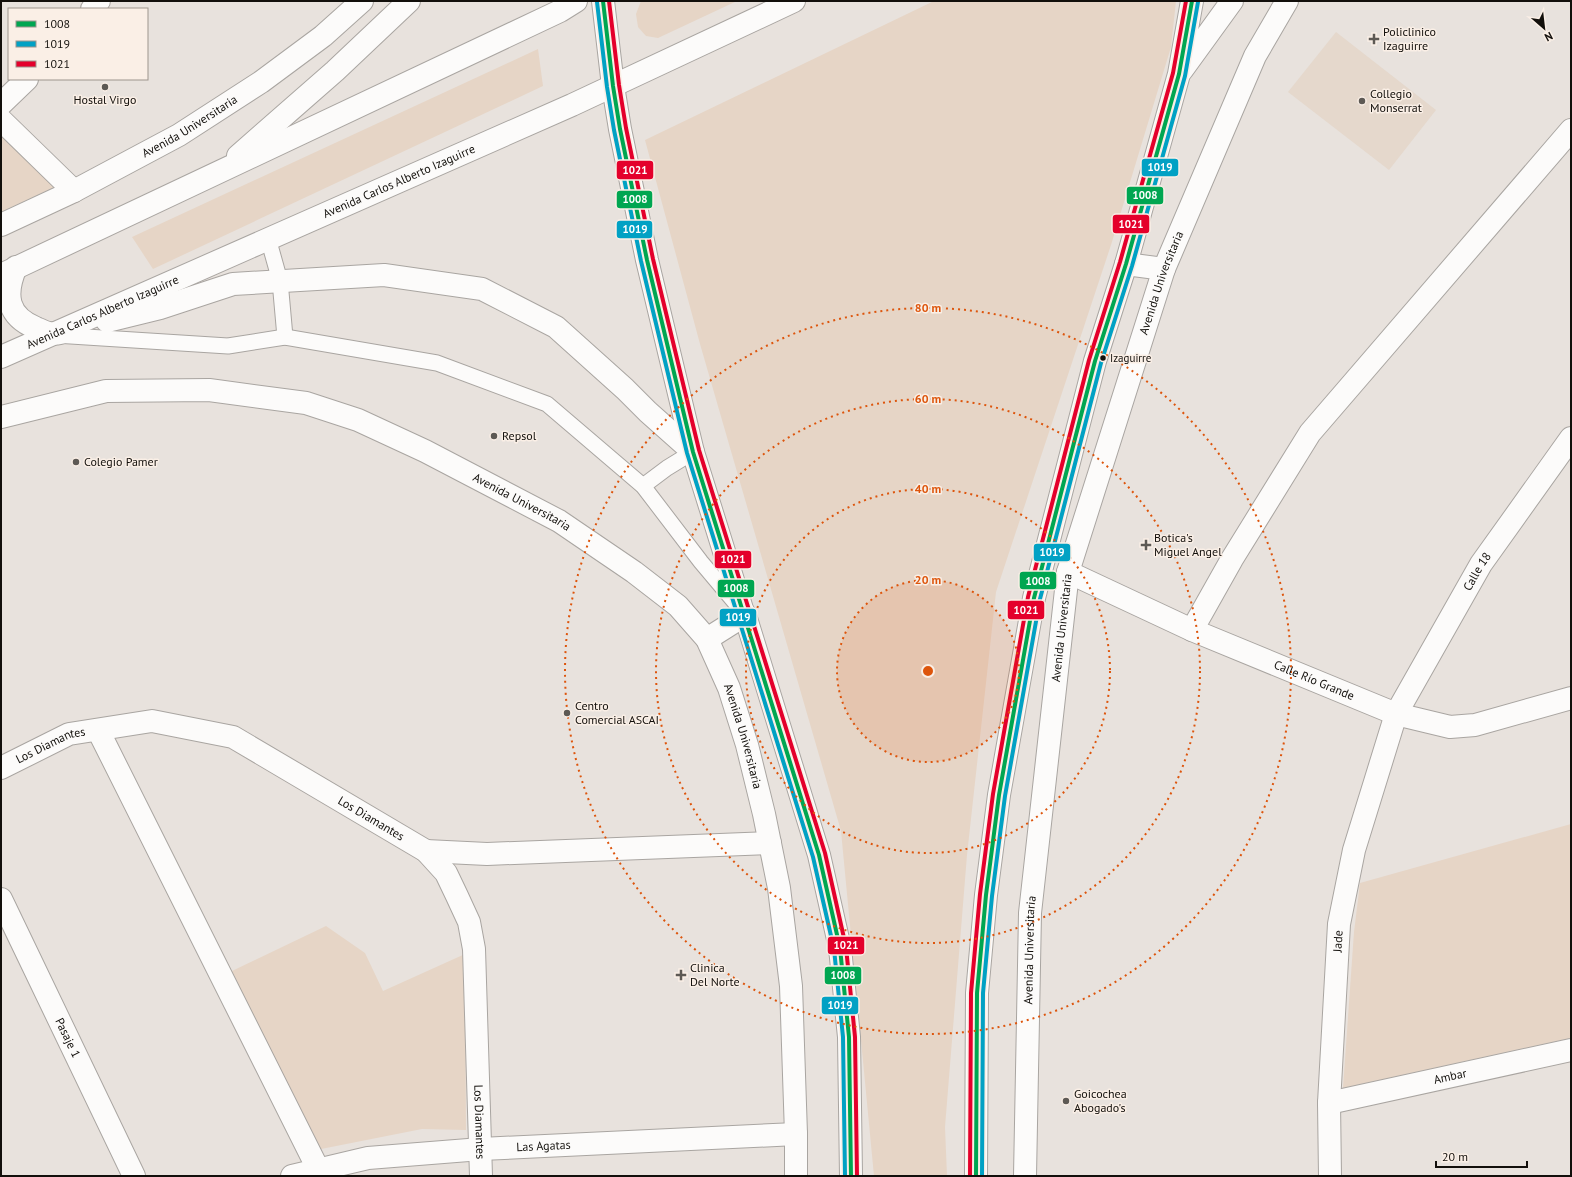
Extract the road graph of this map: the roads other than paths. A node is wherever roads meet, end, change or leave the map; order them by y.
1 (362, 1) edge
2 (409, 1) edge
3 (576, 1) edge
4 (604, 1) edge
5 (794, 1) edge
6 (1192, 1) edge
7 (1232, 1) edge
8 (1287, 1) edge
9 (1179, 74) junction
10 (26, 80) edge
11 (613, 86) junction
12 (1, 104) edge
13 (1, 120) edge
14 (1571, 130) edge
15 (218, 173) junction
16 (74, 192) junction
17 (1, 225) edge
18 (268, 238) junction
19 (1126, 264) junction
20 (1164, 269) junction
21 (8, 271) edge
22 (280, 281) junction
23 (52, 334) junction
24 (285, 337) junction
25 (1, 357) edge
26 (1, 418) edge
27 (1571, 438) edge
28 (693, 452) junction
29 (643, 486) junction
30 (1068, 572) junction
31 (745, 615) junction
32 (1192, 630) junction
33 (708, 639) junction
34 (1571, 698) edge
35 (1396, 714) junction
36 (98, 730) junction
37 (1, 768) edge
38 (770, 843) junction
39 (426, 851) junction
40 (1, 899) edge
41 (1571, 1050) edge
42 (1329, 1103) junction
43 (796, 1134) junction
44 (481, 1149) junction
45 (319, 1170) junction
46 (134, 1176) edge
47 (292, 1176) edge
48 (481, 1176) edge
49 (796, 1176) edge
50 (851, 1176) edge
51 (976, 1176) edge
52 (1025, 1176) edge
53 (1330, 1176) edge

1 - 16 street, Avenida Universitaria
2 - 15 street
3 - 15 street
4 - 11 street
5 - 11 street, Avenida Carlos Alberto Izaguirre
6 - 9 street
7 - 9 street
8 - 20 street, Avenida Universitaria
9 - 19 street
10 - 12 street
11 - 18 street, Avenida Carlos Alberto Izaguirre
11 - 28 street
13 - 16 street
14 - 32 street
15 - 21 street
16 - 17 street, Avenida Universitaria
18 - 22 lane
18 - 23 street, Avenida Carlos Alberto Izaguirre
19 - 20 street
19 - 51 street
20 - 30 street, Avenida Universitaria
21 - 23 street
22 - 23 street
22 - 24 lane
22 - 28 street
23 - 24 lane
23 - 25 street, Avenida Carlos Alberto Izaguirre
24 - 29 lane
26 - 33 street, Avenida Universitaria
27 - 35 street, Calle 18
28 - 29 lane
28 - 31 street
29 - 31 lane
30 - 32 street, Calle Río Grande
30 - 52 street, Avenida Universitaria
31 - 33 street
31 - 50 street
32 - 35 street, Calle Río Grande
33 - 38 street, Avenida Universitaria
34 - 35 street, Calle Río Grande
35 - 42 street, Jade
36 - 37 street, Los Diamantes
36 - 39 street, Los Diamantes
36 - 45 street
38 - 39 street
38 - 43 street, Avenida Universitaria
39 - 44 street, Los Diamantes
40 - 46 street, Pasaje 1
41 - 42 street, Ambar
42 - 53 street, Jade
43 - 44 street, Las Agatas
43 - 49 street, Avenida Universitaria
44 - 45 street, Las Agatas
44 - 48 street, Los Diamantes
45 - 47 street, Las Agatas

